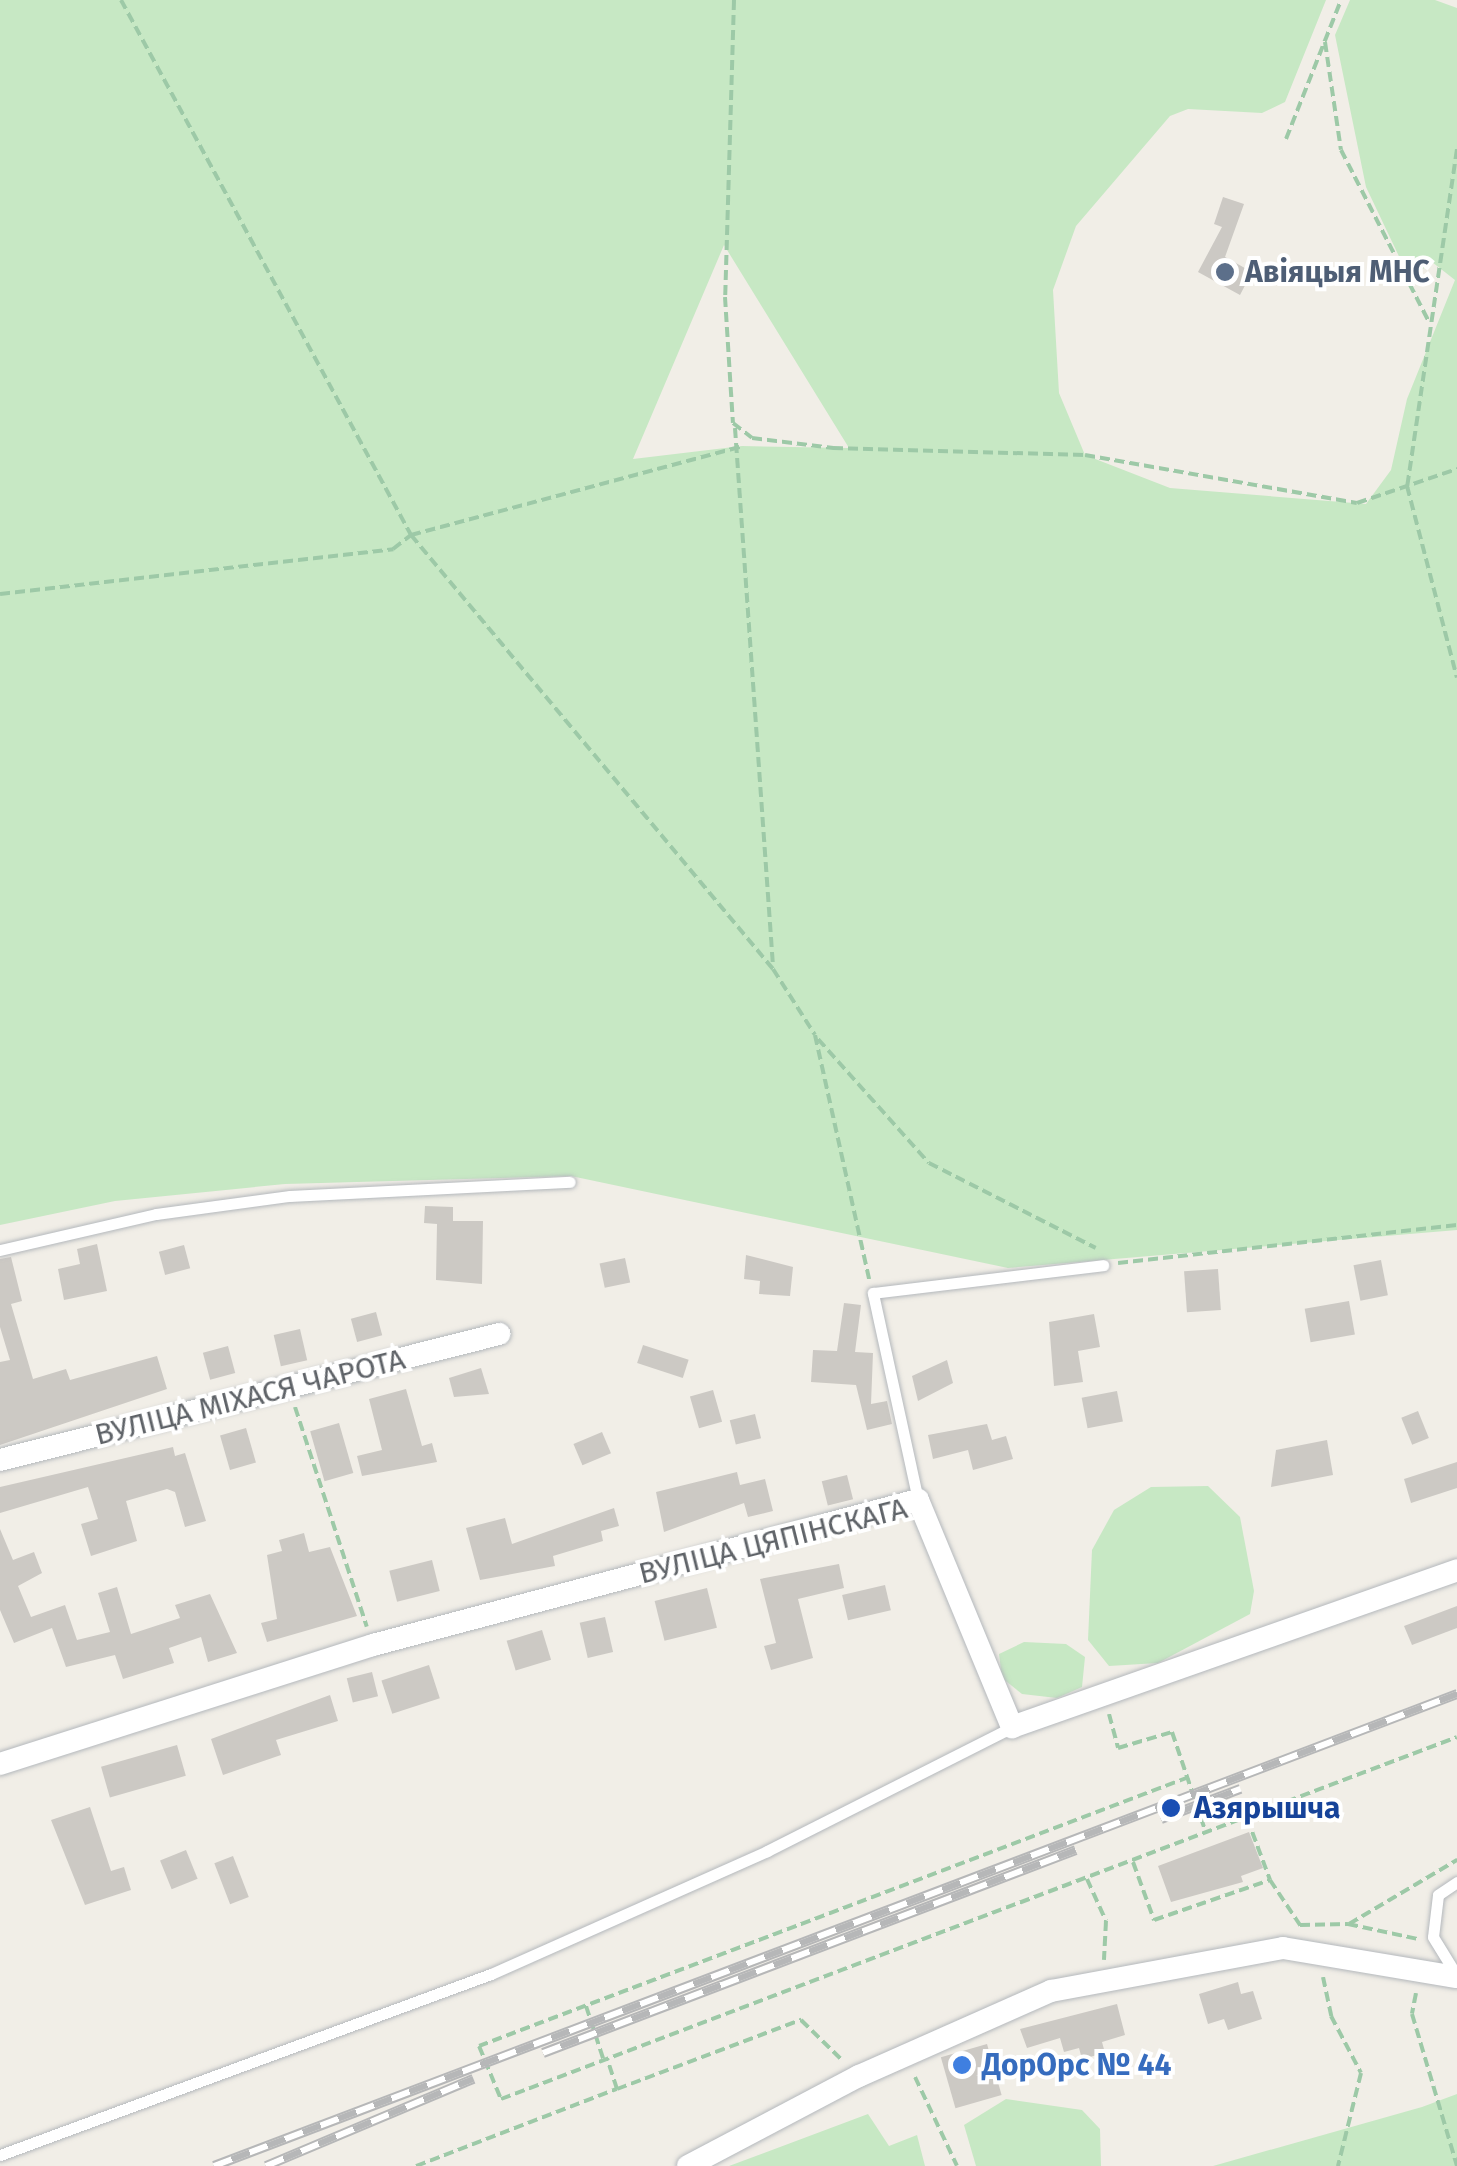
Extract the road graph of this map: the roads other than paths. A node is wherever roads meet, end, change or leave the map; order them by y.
1 (570, 1182) dead end
2 (0, 1250) edge
3 (1103, 1265) road end
4 (500, 1334) dead end
5 (0, 1460) edge
6 (918, 1500) junction
7 (1457, 1570) edge
8 (1012, 1728) junction
9 (0, 1764) edge
10 (1457, 1882) edge
11 (1457, 1976) edge
12 (0, 2155) edge
13 (688, 2166) edge

1 - 2 lane
3 - 6 lane
4 - 5 street, ВУЛІЦА МІХАСЯ ЧАРОТА
6 - 8 street, ВУЛІЦА ЦЯПІНСКАГА
6 - 9 street, ВУЛІЦА ЦЯПІНСКАГА
7 - 8 street
8 - 12 lane
10 - 11 lane
11 - 13 street

